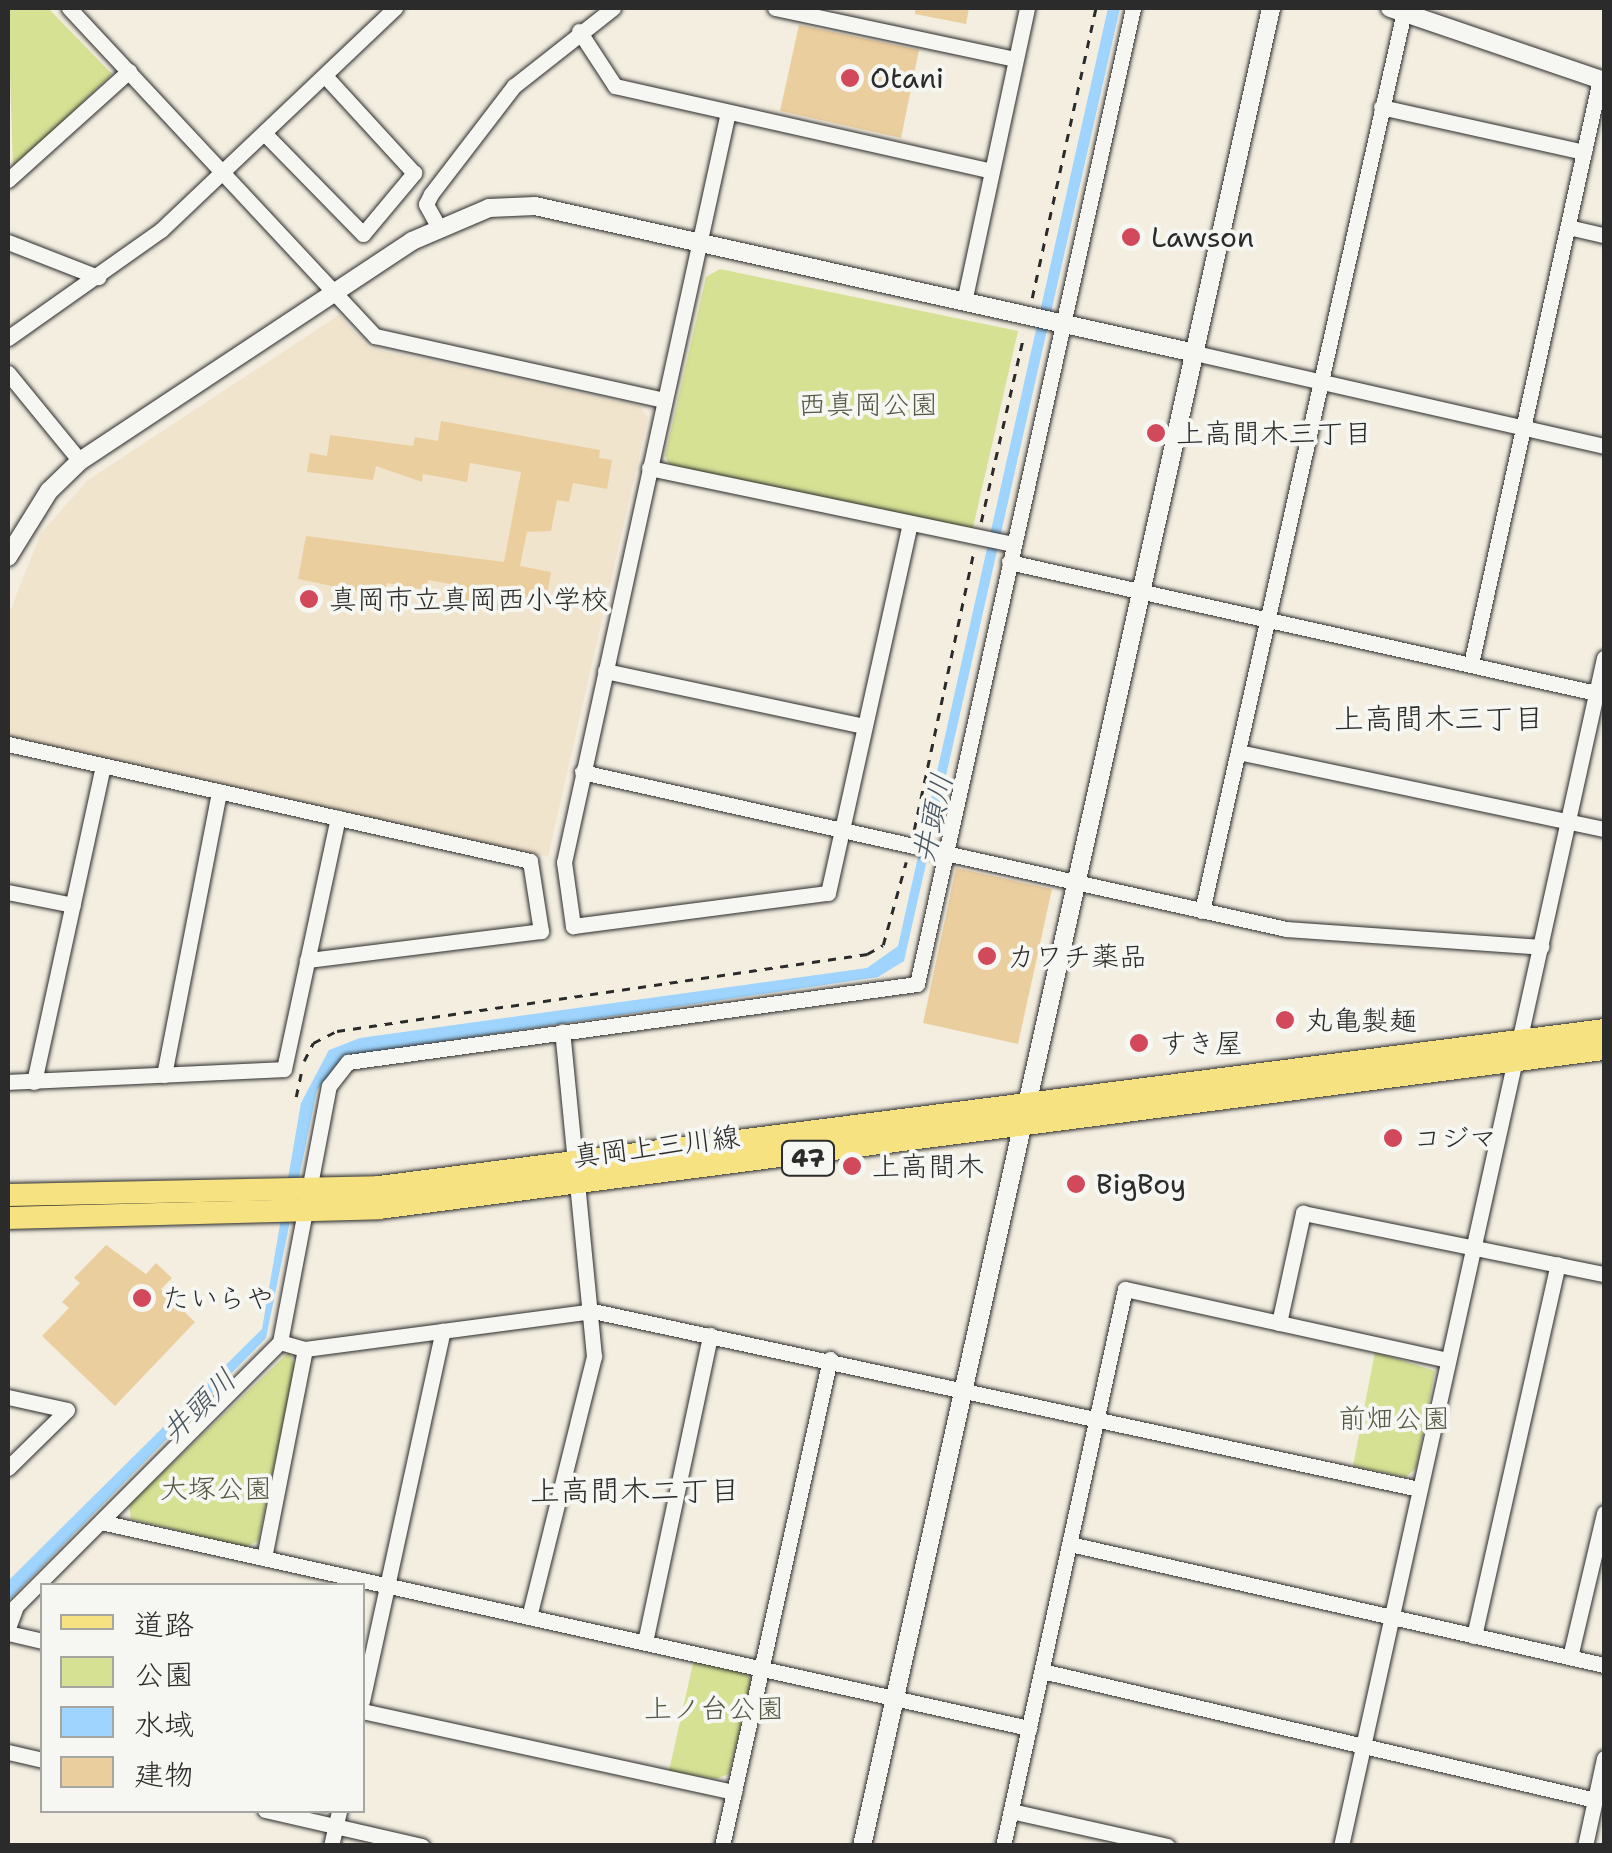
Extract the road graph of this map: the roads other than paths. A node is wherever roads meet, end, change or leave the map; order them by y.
1 (69, 8) edge
2 (395, 8) edge
3 (613, 8) edge
4 (775, 8) edge
5 (1027, 8) edge
6 (1133, 8) edge
7 (1271, 8) edge
8 (1397, 10) edge
9 (580, 30) junction
10 (1016, 59) junction
11 (129, 71) junction
12 (326, 77) junction
13 (1602, 80) edge
14 (1381, 107) junction
15 (728, 112) junction
16 (265, 134) junction
17 (1584, 152) junction
18 (992, 171) junction
19 (224, 172) junction
20 (8, 180) edge
21 (438, 226) junction
22 (1568, 227) junction
23 (1604, 236) edge
24 (8, 242) edge
25 (698, 242) junction
26 (98, 278) junction
27 (334, 292) junction
28 (964, 302) junction
29 (1063, 324) junction
30 (8, 338) edge
31 (1195, 353) junction
32 (8, 373) edge
33 (1320, 382) junction
34 (664, 400) junction
35 (1523, 427) junction
36 (1604, 446) edge
37 (80, 461) junction
38 (649, 468) junction
39 (910, 523) junction
40 (1013, 544) junction
41 (8, 557) edge
42 (1009, 562) junction
43 (1142, 590) junction
44 (1266, 618) junction
45 (1604, 658) edge
46 (1471, 664) junction
47 (605, 670) junction
48 (1596, 693) junction
49 (864, 726) junction
50 (8, 744) edge
51 (1238, 752) junction
52 (103, 766) junction
53 (582, 772) junction
54 (219, 791) junction
55 (338, 818) junction
56 (1566, 826) junction
57 (1604, 829) edge
58 (842, 831) junction
59 (945, 854) junction
60 (1077, 884) junction
61 (8, 892) edge
62 (73, 906) junction
63 (1202, 910) junction
64 (1541, 947) junction
65 (307, 960) junction
66 (1604, 1030) edge
67 (562, 1032) junction
68 (1604, 1049) edge
69 (1516, 1053) junction
70 (164, 1075) junction
71 (8, 1082) edge
72 (34, 1082) junction
73 (1028, 1106) junction
74 (1022, 1130) junction
75 (580, 1174) junction
76 (310, 1192) junction
77 (8, 1195) edge
78 (304, 1216) junction
79 (8, 1218) edge
80 (1473, 1246) junction
81 (1558, 1264) junction
82 (1604, 1274) edge
83 (593, 1311) junction
84 (1279, 1323) junction
85 (442, 1331) junction
86 (710, 1335) junction
87 (280, 1342) junction
88 (305, 1349) junction
89 (830, 1359) junction
90 (1447, 1360) junction
91 (963, 1388) junction
92 (8, 1397) edge
93 (1098, 1417) junction
94 (8, 1468) edge
95 (1419, 1489) junction
96 (1604, 1514) edge
97 (102, 1522) junction
98 (1070, 1544) junction
99 (264, 1558) junction
100 (387, 1586) junction
101 (529, 1617) junction
102 (1391, 1617) junction
103 (8, 1630) edge
104 (1474, 1636) junction
105 (40, 1639) edge
106 (645, 1642) junction
107 (1570, 1657) junction
108 (1604, 1665) edge
109 (762, 1668) junction
110 (1042, 1671) junction
111 (365, 1687) edge
112 (895, 1697) junction
113 (365, 1711) edge
114 (1029, 1728) junction
115 (1362, 1746) junction
116 (8, 1752) edge
117 (1604, 1758) edge
118 (40, 1760) edge
119 (734, 1792) junction
120 (1591, 1799) junction
121 (1011, 1812) junction
122 (289, 1813) edge
123 (337, 1819) edge
124 (331, 1846) edge
125 (422, 1846) edge
126 (722, 1846) edge
127 (862, 1846) edge
128 (1003, 1846) edge
129 (1166, 1846) edge
130 (1341, 1846) edge
131 (1585, 1846) edge

1 - 11 street
2 - 12 street
3 - 9 street
4 - 10 street
5 - 10 street
6 - 29 street
7 - 31 street
8 - 13 street
8 - 14 street
9 - 15 street
9 - 21 street
10 - 18 street
11 - 19 street
11 - 20 street
12 - 16 street
12 - 16 street
13 - 17 street
14 - 17 street
14 - 33 street
15 - 18 street
15 - 25 street
16 - 19 street
17 - 22 street
18 - 28 street
19 - 26 street
19 - 27 street
21 - 25 street
21 - 27 street
22 - 23 street
22 - 35 street
24 - 26 street
25 - 28 street
25 - 34 street
26 - 30 street
27 - 34 street
27 - 37 street
28 - 29 street
29 - 31 street
29 - 40 street
31 - 33 street
31 - 43 street
32 - 37 street
33 - 35 street
33 - 44 street
34 - 38 street
35 - 36 street
35 - 46 street
37 - 41 street
38 - 39 street
38 - 47 street
39 - 40 street
39 - 49 street
40 - 42 street
42 - 43 street
42 - 59 street
43 - 44 street
43 - 60 street
44 - 46 street
44 - 51 street
45 - 48 street
46 - 48 street
47 - 49 street
47 - 53 street
48 - 56 street
49 - 58 street
50 - 52 street
51 - 56 street
51 - 63 street
52 - 54 street
52 - 62 street
53 - 58 street
53 - 58 street
54 - 55 street
54 - 70 street
55 - 65 street
55 - 65 street
56 - 57 street
56 - 64 street
58 - 59 street
59 - 60 street
59 - 67 street
60 - 63 street
60 - 73 street
61 - 62 street
62 - 72 street
63 - 64 street
64 - 69 street
65 - 70 street
66 - 69 main road, 真岡上三川線 / 47
67 - 75 street
67 - 76 street
68 - 69 main road, 真岡上三川線 / 47
69 - 73 main road, 真岡上三川線 / 47
69 - 74 main road, 真岡上三川線 / 47
69 - 80 street
70 - 72 street
71 - 72 street
73 - 74 street
73 - 75 main road, 真岡上三川線 / 47
74 - 75 main road, 真岡上三川線 / 47
74 - 91 street
75 - 76 main road, 真岡上三川線 / 47
75 - 78 main road, 真岡上三川線 / 47
75 - 83 street
76 - 77 main road, 真岡上三川線 / 47
76 - 78 street
78 - 79 main road, 真岡上三川線 / 47
78 - 87 street
80 - 81 street
80 - 84 street
80 - 90 street
81 - 82 street
81 - 104 street
83 - 85 street
83 - 86 street
83 - 101 street
84 - 90 street
84 - 93 street
85 - 88 street
85 - 100 street
86 - 89 street
86 - 106 street
87 - 88 street
87 - 97 street
88 - 99 street
89 - 91 street
89 - 109 street
90 - 95 street
91 - 93 street
91 - 112 street
92 - 94 street
93 - 95 street
93 - 98 street
95 - 102 street
96 - 107 street
97 - 99 street
97 - 103 street
98 - 102 street
98 - 110 street
99 - 100 street
100 - 101 street
100 - 111 street
101 - 106 street
102 - 104 street
102 - 115 street
103 - 105 street
104 - 107 street
106 - 109 street
107 - 108 street
109 - 112 street
109 - 119 street
110 - 114 street
110 - 115 street
112 - 114 street
112 - 127 street
113 - 119 street
114 - 121 street
115 - 120 street
115 - 130 street
116 - 118 street
117 - 120 street
119 - 126 street
120 - 131 street
121 - 128 street
121 - 129 street
122 - 123 street
123 - 124 street
123 - 125 street

